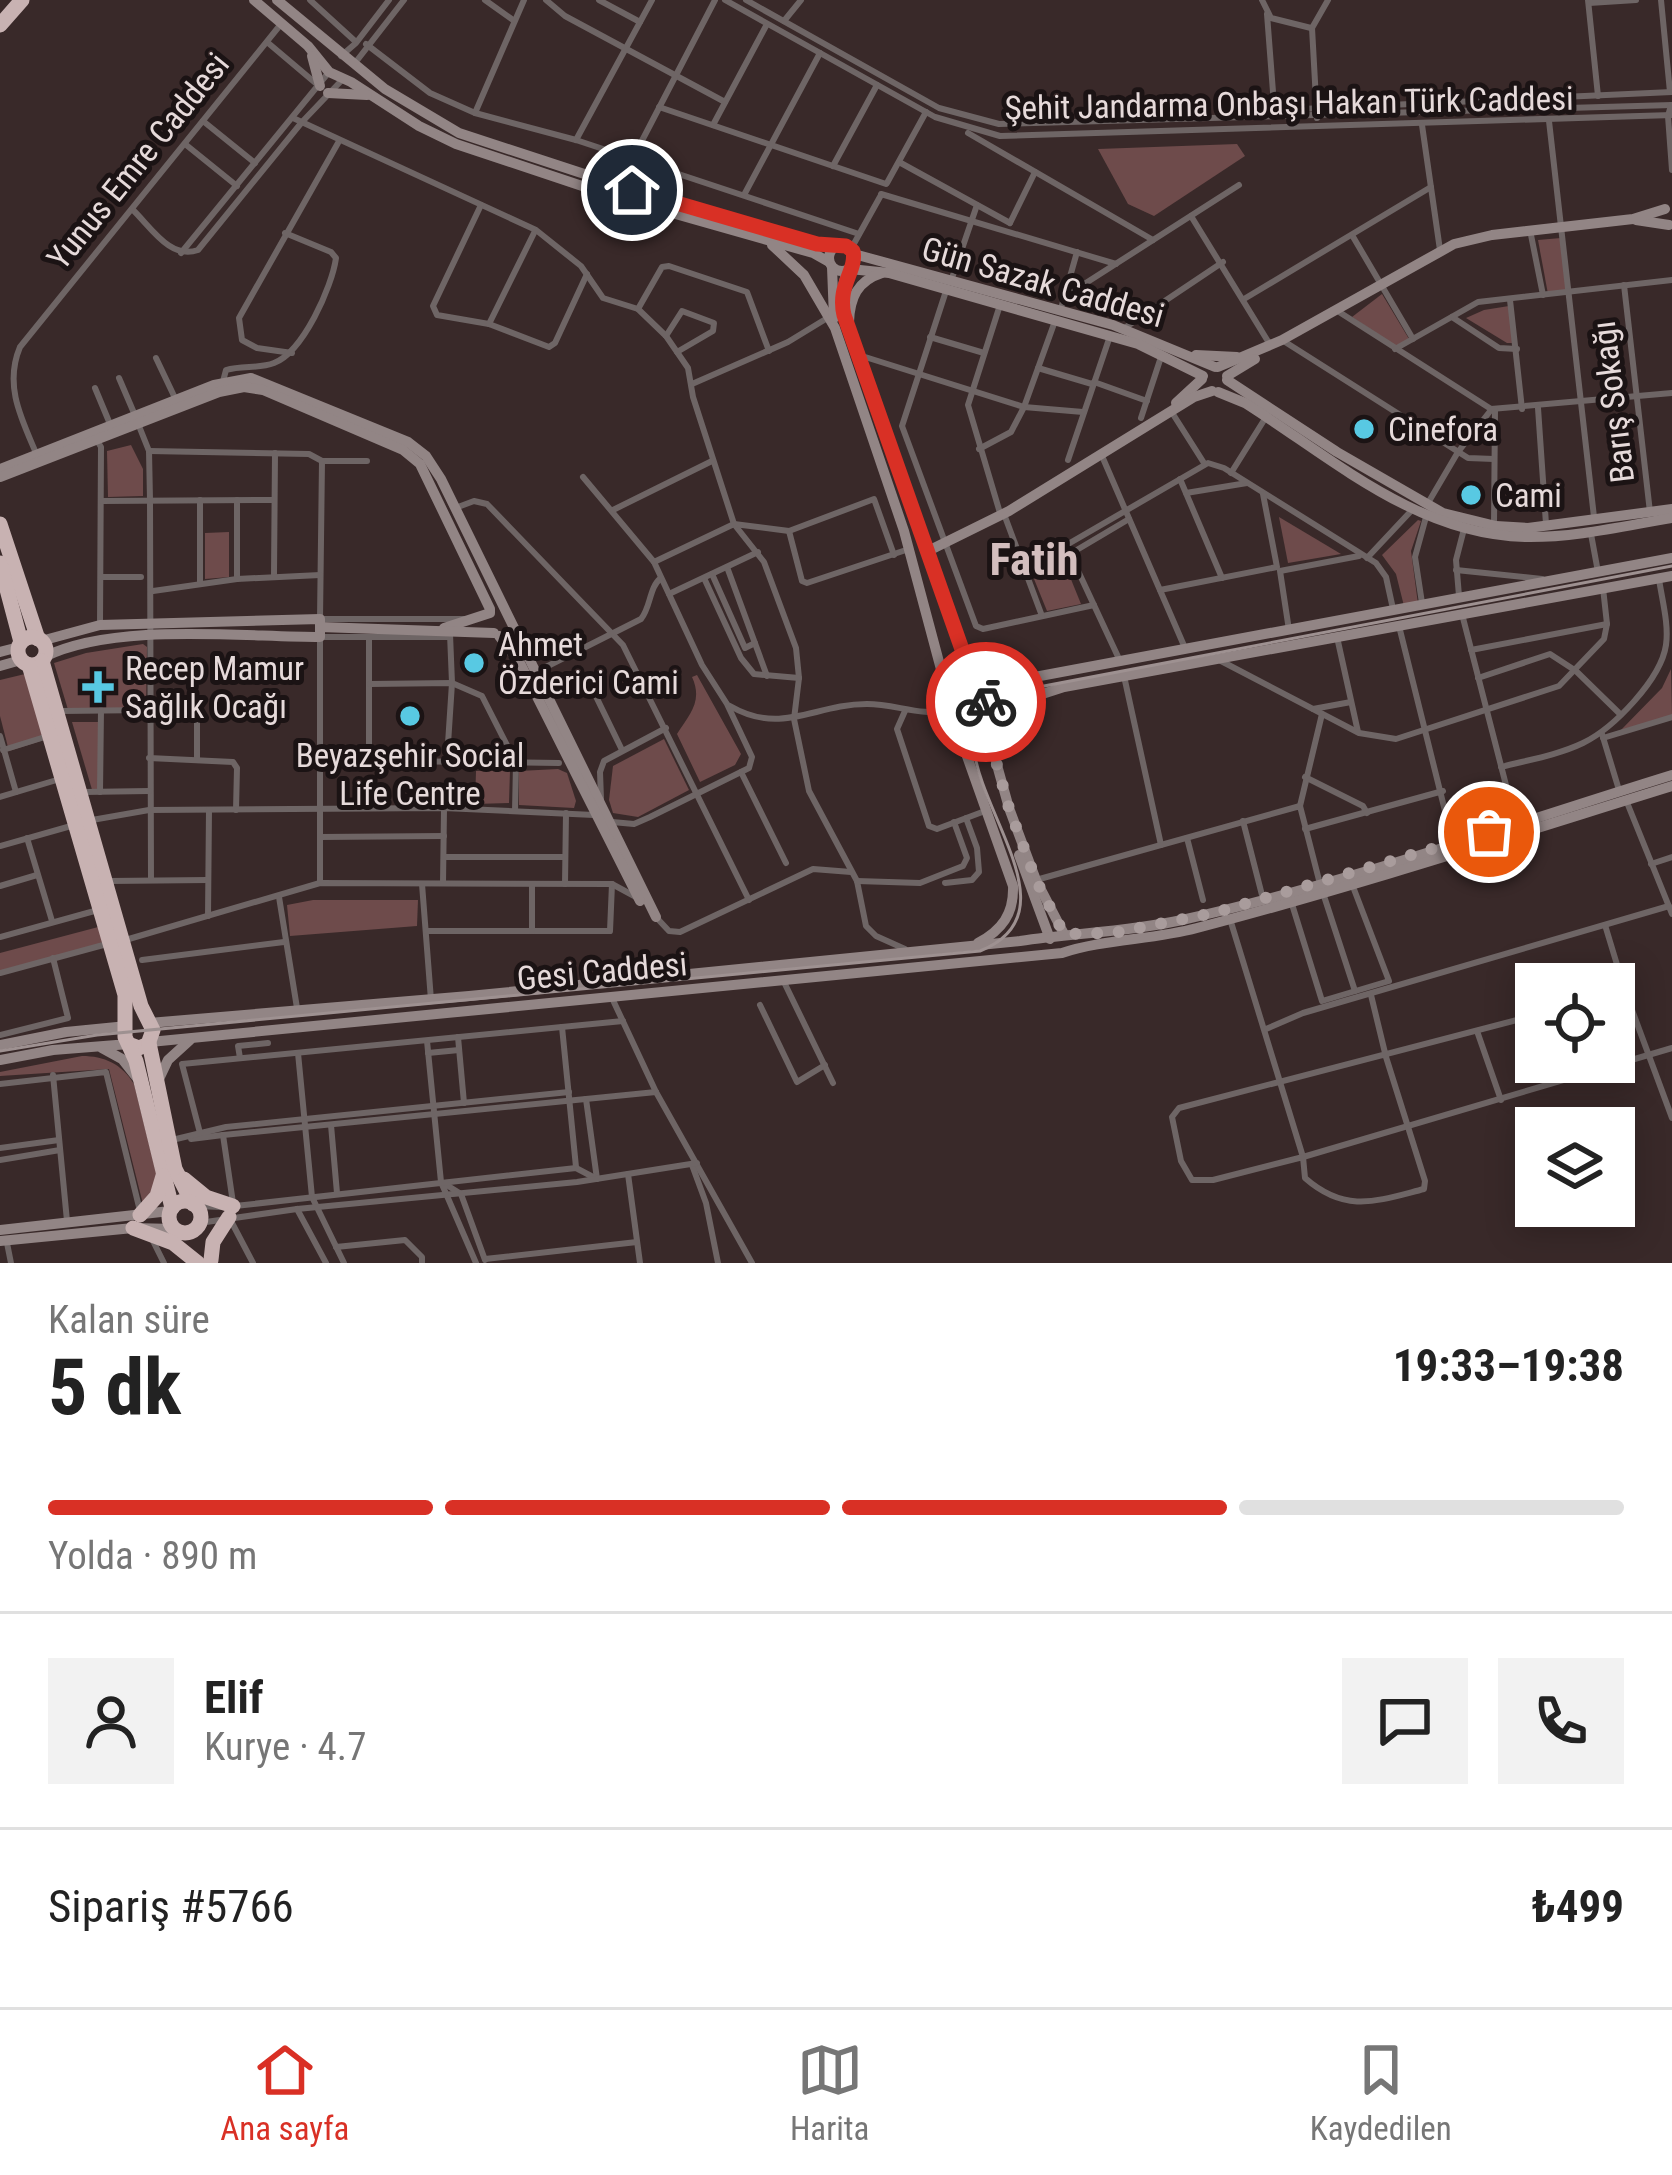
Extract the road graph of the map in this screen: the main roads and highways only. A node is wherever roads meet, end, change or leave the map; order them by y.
1 (22, 0) edge
2 (0, 25) edge
3 (0, 524) edge
4 (0, 563) edge
5 (32, 651) junction
6 (83, 822) junction
7 (117, 942) junction
8 (148, 1022) junction
9 (127, 1025) junction
10 (150, 1043) junction
11 (130, 1044) junction
12 (150, 1089) junction
13 (169, 1166) junction
14 (196, 1214) junction
15 (173, 1220) junction
16 (206, 1262) edge

1 - 2 highway
3 - 5 highway
4 - 5 highway
5 - 6 highway
5 - 6 highway
6 - 7 highway
6 - 7 highway
7 - 8 highway
7 - 9 highway
8 - 9 highway
8 - 10 highway
9 - 11 highway
10 - 11 highway
10 - 12 highway
11 - 12 highway
12 - 13 highway
12 - 13 highway
13 - 14 highway
13 - 15 highway
13 - 16 highway
13 - 16 highway
14 - 15 highway
14 - 15 highway
14 - 16 highway
15 - 16 highway

